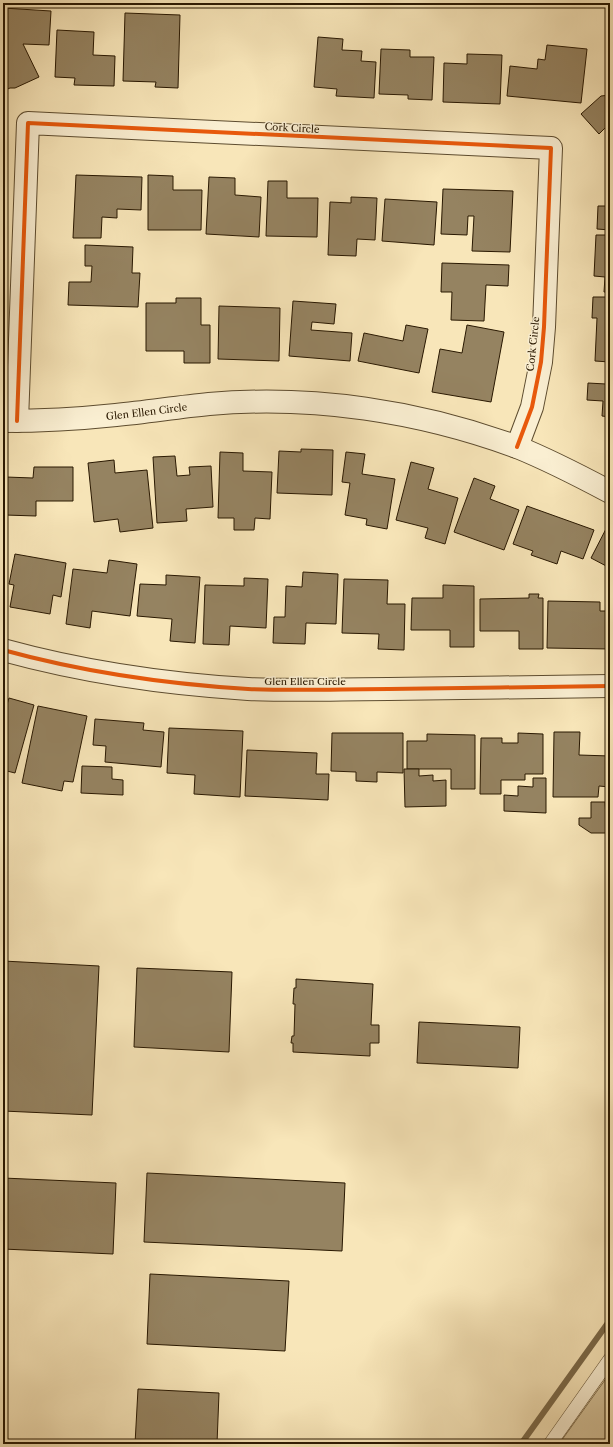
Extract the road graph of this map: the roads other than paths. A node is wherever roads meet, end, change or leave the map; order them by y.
1 (10, 421) edge
2 (517, 447) junction
3 (610, 492) edge
4 (3, 650) edge
5 (610, 686) edge
6 (610, 1359) edge
7 (550, 1444) edge

1 - 2 street, Glen Ellen Circle
1 - 2 street, Cork Circle
2 - 3 street, Glen Ellen Circle
4 - 5 street, Glen Ellen Circle
6 - 7 lane

